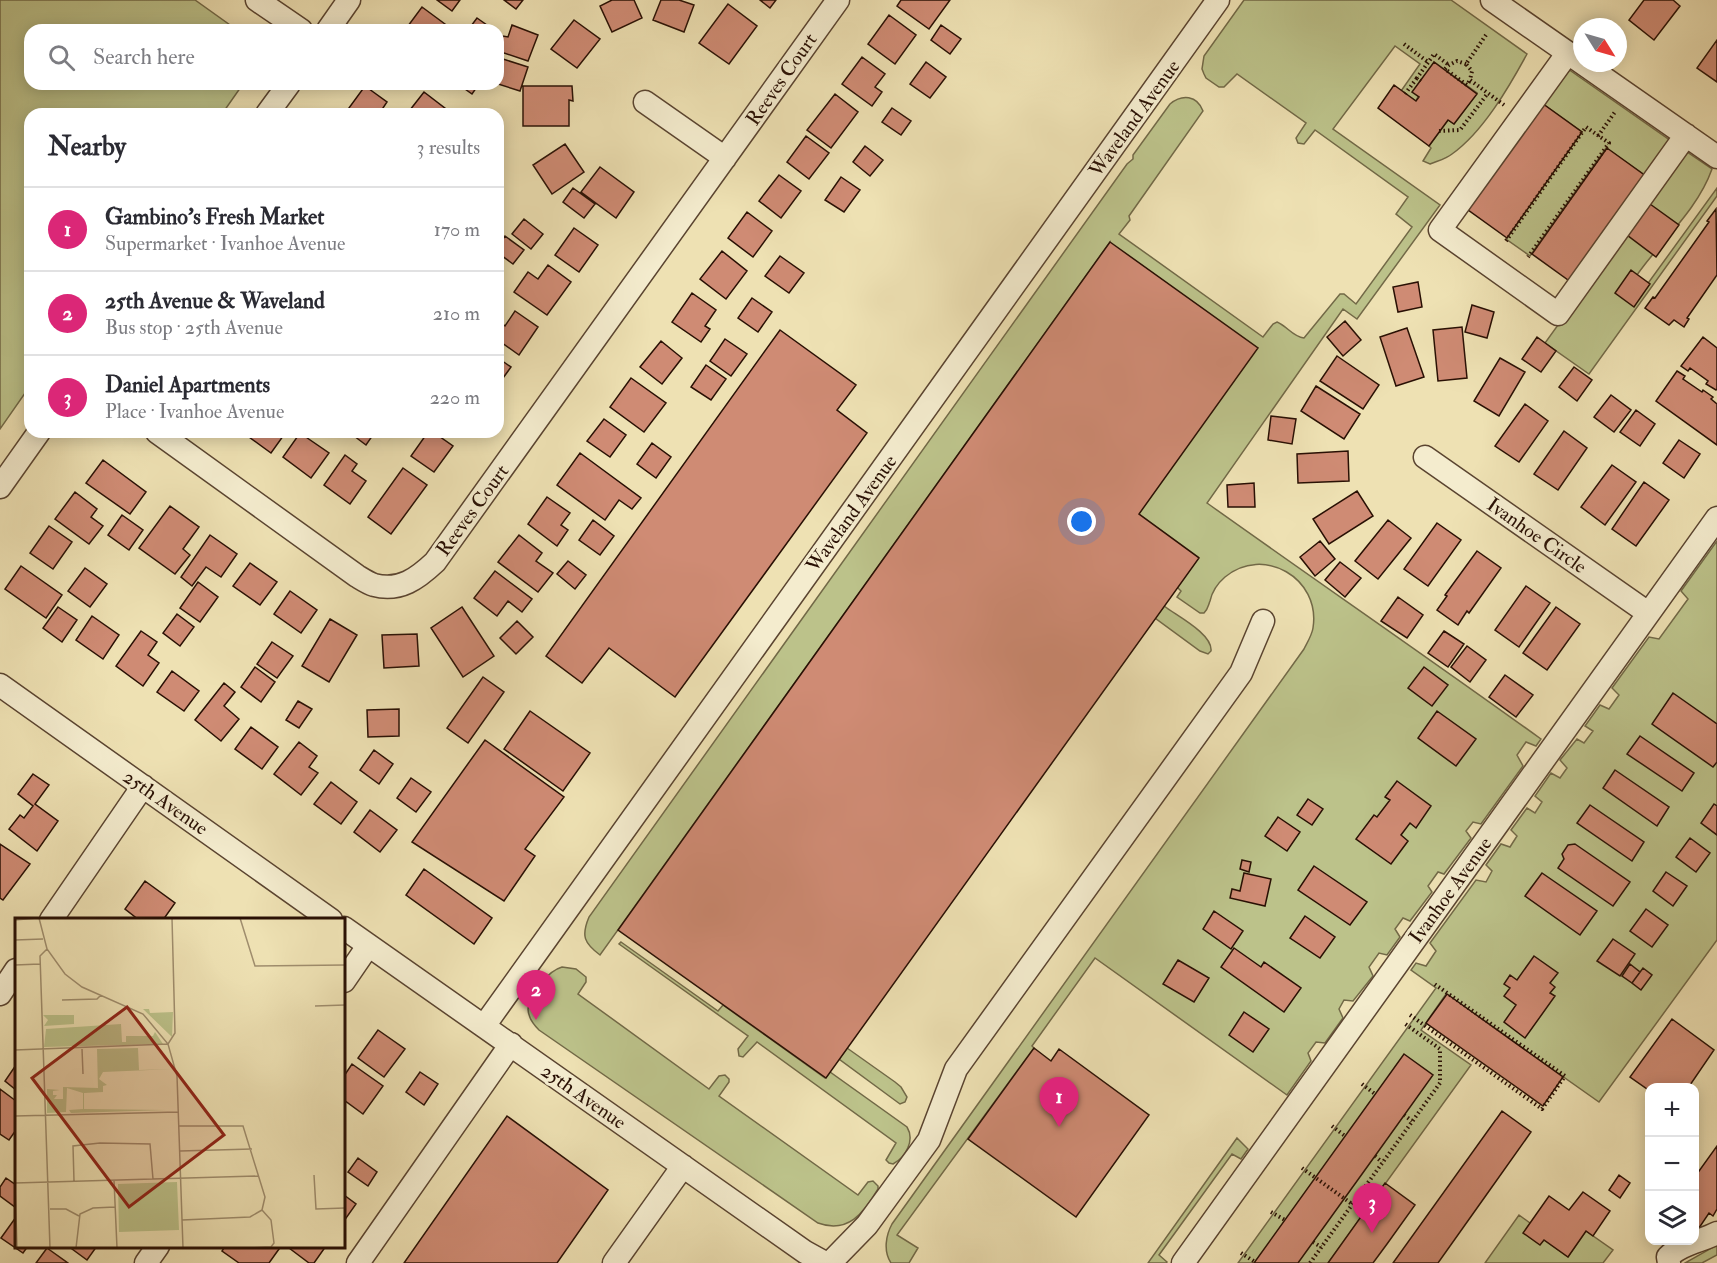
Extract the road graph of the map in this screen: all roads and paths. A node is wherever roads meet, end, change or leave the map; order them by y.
1 (257, 0) edge
2 (349, 0) edge
3 (838, 0) edge
4 (1218, 0) edge
5 (1492, 0) edge
6 (292, 24) edge
7 (332, 24) edge
8 (1486, 35) dead end
9 (1404, 44) dead end
10 (1567, 54) junction
11 (1428, 62) junction
12 (1466, 64) junction
13 (1449, 65) junction
14 (1470, 80) junction
15 (285, 90) edge
16 (1488, 93) junction
17 (1405, 94) dead end
18 (645, 102) dead end
19 (1504, 105) dead end
20 (271, 108) edge
21 (1609, 120) dead end
22 (1439, 131) dead end
23 (1686, 135) junction
24 (1598, 136) junction
25 (1717, 157) edge
26 (725, 158) junction
27 (1506, 241) dead end
28 (1528, 257) dead end
29 (35, 438) edge
30 (165, 438) edge
31 (1425, 457) dead end
32 (0, 487) edge
33 (1717, 518) edge
34 (1648, 613) junction
35 (1263, 621) dead end
36 (0, 685) edge
37 (143, 786) junction
38 (52, 918) edge
39 (328, 918) edge
40 (345, 929) edge
41 (368, 946) junction
42 (15, 972) edge
43 (345, 980) edge
44 (1433, 983) dead end
45 (0, 994) edge
46 (1410, 1015) dead end
47 (1404, 1023) dead end
48 (484, 1026) junction
49 (511, 1044) junction
50 (1362, 1084) dead end
51 (1375, 1094) dead end
52 (1404, 1115) dead end
53 (1412, 1121) junction
54 (1332, 1126) dead end
55 (1345, 1136) dead end
56 (1375, 1156) dead end
57 (1382, 1162) junction
58 (683, 1166) junction
59 (1302, 1168) dead end
60 (1352, 1204) junction
61 (1271, 1212) dead end
62 (1285, 1221) dead end
63 (1717, 1233) edge
64 (1313, 1242) dead end
65 (157, 1248) edge
66 (1321, 1248) junction
67 (1241, 1253) dead end
68 (1255, 1262) edge
69 (146, 1263) edge
70 (358, 1263) edge
71 (614, 1263) edge
72 (828, 1263) edge
73 (1183, 1263) edge
74 (1310, 1263) edge
75 (1669, 1263) edge

1 - 6 street
2 - 7 street
3 - 26 street, Reeves Court
4 - 48 street, Waveland Avenue
5 - 10 street
8 - 12 path
9 - 11 path
10 - 23 street
10 - 23 street
11 - 13 path
11 - 17 path
12 - 13 path
12 - 14 path
13 - 14 path
14 - 16 path
15 - 20 street
16 - 19 path
16 - 22 path
18 - 26 street
21 - 24 path
23 - 25 street
24 - 27 path
24 - 28 path
26 - 30 street, Reeves Court
29 - 32 street
31 - 34 street, Ivanhoe Circle
33 - 34 street, Ivanhoe Avenue
34 - 73 street, Ivanhoe Avenue
35 - 72 street
36 - 37 street, 25th Avenue
37 - 38 street
37 - 39 street, 25th Avenue
40 - 41 street, 25th Avenue
41 - 43 street
41 - 48 street, 25th Avenue
42 - 45 street
44 - 46 path
47 - 53 path
48 - 49 street, 25th Avenue
49 - 58 street, 25th Avenue
49 - 70 street
50 - 51 path
52 - 53 path
53 - 57 path
54 - 55 path
56 - 57 path
57 - 60 path
58 - 71 street
58 - 72 street, 25th Avenue
59 - 60 path
60 - 66 path
61 - 62 path
63 - 75 street
64 - 66 path
65 - 69 street
66 - 74 path
67 - 68 path

